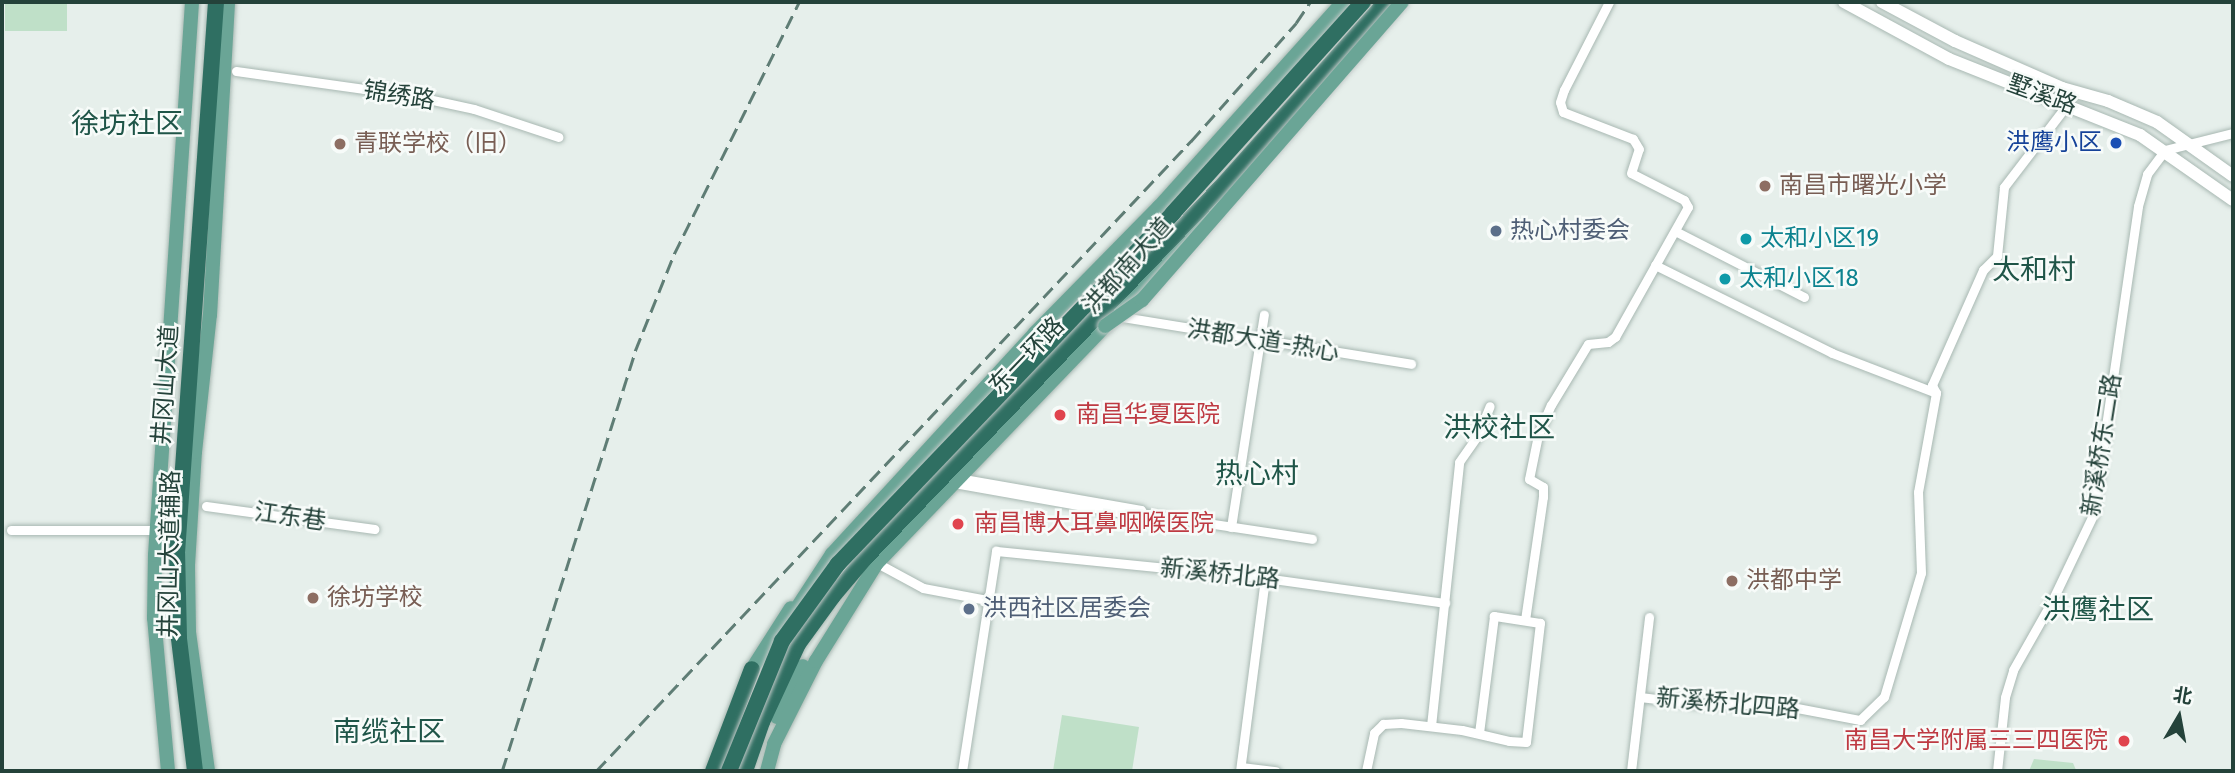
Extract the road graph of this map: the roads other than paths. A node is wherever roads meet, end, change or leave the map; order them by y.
1 (192, 2) edge
2 (209, 2) edge
3 (216, 2) edge
4 (229, 2) edge
5 (1343, 2) edge
6 (1363, 2) edge
7 (1386, 2) edge
8 (1393, 2) edge
9 (1402, 2) edge
10 (1609, 2) edge
11 (1844, 2) edge
12 (1882, 2) edge
13 (236, 71) dead end
14 (2066, 106) junction
15 (2233, 133) edge
16 (558, 137) dead end
17 (2190, 144) junction
18 (2165, 150) junction
19 (2233, 176) edge
20 (2233, 200) edge
21 (1675, 231) junction
22 (1655, 265) junction
23 (1804, 297) dead end
24 (1264, 315) dead end
25 (1110, 321) junction
26 (1260, 342) junction
27 (1411, 364) dead end
28 (1936, 393) junction
29 (1490, 407) dead end
30 (956, 481) junction
31 (205, 506) dead end
32 (1231, 527) junction
33 (374, 529) dead end
34 (11, 530) dead end
35 (157, 530) junction
36 (1312, 539) dead end
37 (832, 554) junction
38 (874, 567) junction
39 (1265, 578) junction
40 (987, 600) junction
41 (1445, 603) junction
42 (1649, 617) dead end
43 (1525, 621) junction
44 (752, 669) joint
45 (1640, 697) junction
46 (1431, 726) junction
47 (1479, 733) junction
48 (1241, 769) edge
49 (168, 771) edge
50 (184, 771) edge
51 (195, 771) edge
52 (208, 771) edge
53 (713, 771) edge
54 (729, 771) edge
55 (744, 771) edge
56 (757, 771) edge
57 (767, 771) edge
58 (962, 771) edge
59 (1276, 771) edge
60 (1366, 771) edge
61 (1631, 771) edge
62 (1997, 771) edge

1 - 35 main road, 井冈山大道辅路
2 - 50 highway, 井冈山大道
3 - 51 highway, 井冈山大道
4 - 52 main road, 井冈山大道辅路
5 - 37 main road, 洪都南大道
6 - 54 highway, 东一环路, bridge
7 - 55 highway, 东一环路
8 - 25 main road, 洪都南大道
9 - 25 main road, bridge
10 - 21 street
11 - 14 street, 墅溪路
12 - 17 street, 墅溪路
13 - 16 street, 锦绣路
14 - 18 street, 墅溪路
14 - 28 street, 新溪桥北四路
15 - 17 street
17 - 18 street
17 - 19 street, 墅溪路
18 - 20 street, 墅溪路
18 - 62 street, 新溪桥东二路
21 - 22 street
21 - 23 street
22 - 28 street
22 - 43 street
24 - 26 street
25 - 26 street, 洪都大道-热心
25 - 30 main road, 洪都南大道
26 - 27 street, 洪都大道-热心
26 - 32 street
28 - 45 street, 新溪桥北四路
29 - 41 street
30 - 32 street
30 - 38 main road, 洪都南大道
31 - 33 street, 江东巷
32 - 36 street
34 - 35 street
35 - 49 main road, 井冈山大道辅路
37 - 44 main road
37 - 54 main road, 洪都南大道
38 - 40 street
38 - 56 main road
38 - 57 main road, 洪都南大道
39 - 40 street, 新溪桥北路
39 - 41 street, 新溪桥北路
39 - 48 street
40 - 58 street
41 - 46 street
42 - 45 street
43 - 47 street
43 - 47 street
44 - 53 highway
45 - 61 street
46 - 47 street
46 - 60 street
48 - 59 street

